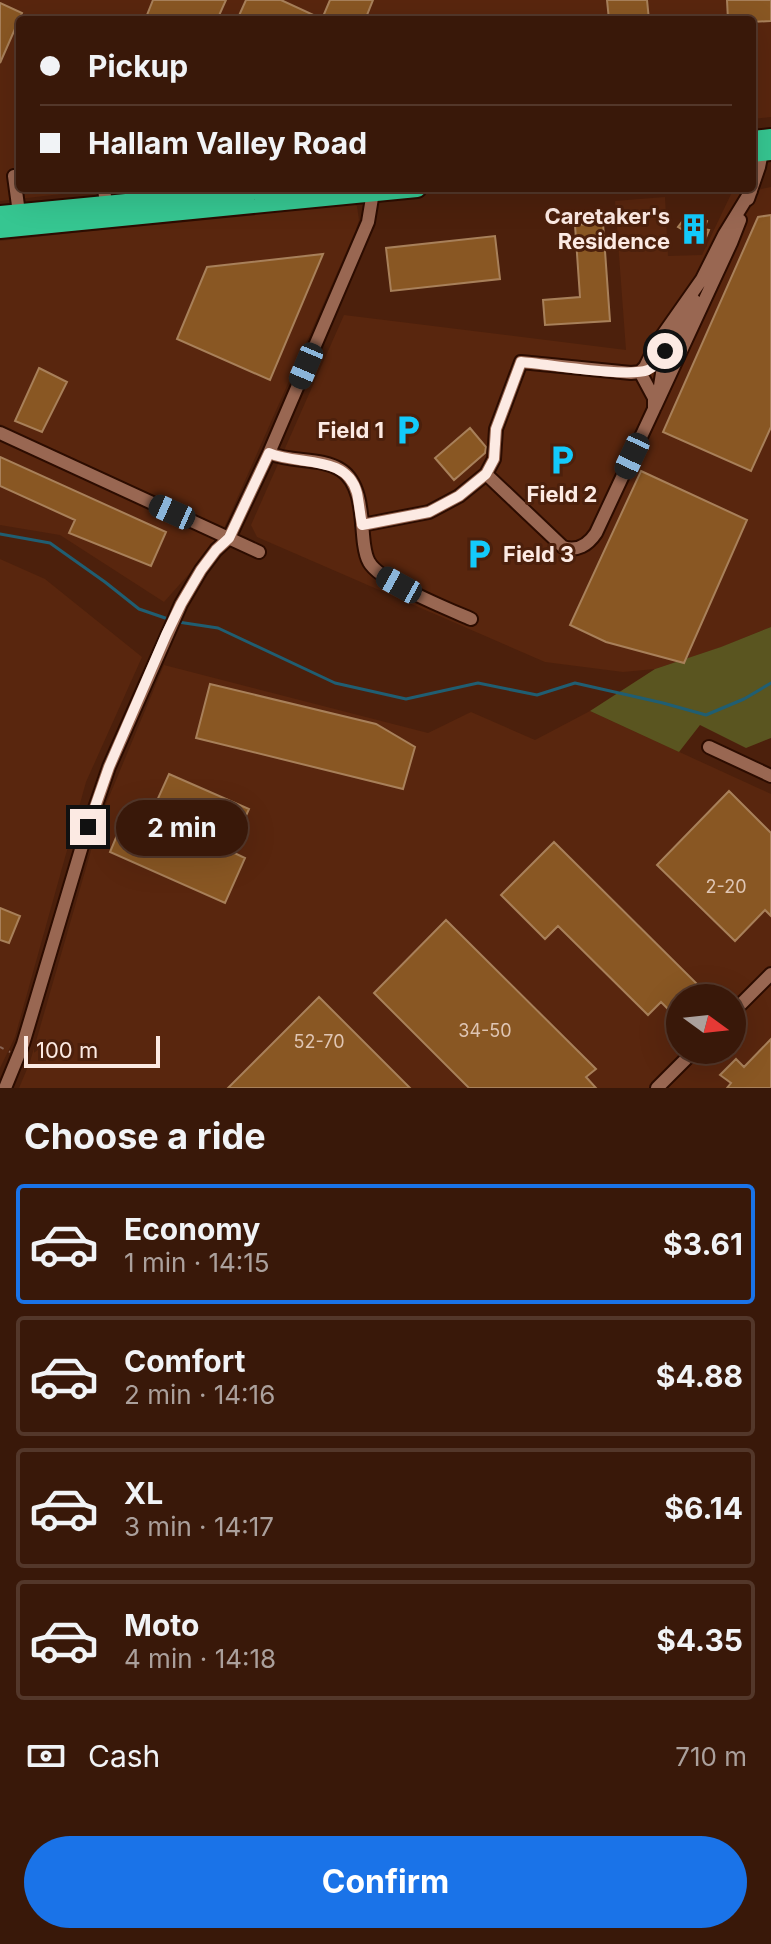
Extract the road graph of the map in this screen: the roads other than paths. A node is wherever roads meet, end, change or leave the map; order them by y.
1 (761, 145) edge
2 (14, 176) dead end
3 (756, 176) edge
4 (263, 192) edge
5 (343, 192) edge
6 (373, 192) edge
7 (750, 192) edge
8 (751, 192) edge
9 (222, 200) junction
10 (105, 204) edge
11 (13, 219) edge
12 (0, 229) edge
13 (702, 279) junction
14 (660, 370) junction
15 (654, 409) junction
16 (0, 433) edge
17 (269, 453) junction
18 (486, 474) junction
19 (362, 525) junction
20 (229, 538) junction
21 (259, 552) dead end
22 (471, 619) dead end
23 (709, 747) dead end
24 (771, 776) edge
25 (771, 974) edge
26 (746, 999) edge
27 (0, 1062) edge
28 (681, 1064) edge
29 (14, 1069) junction
30 (5, 1088) edge
31 (657, 1088) edge

1 - 3 street
2 - 11 street
4 - 9 highway
5 - 9 highway
6 - 17 street
7 - 13 street
8 - 14 street
9 - 10 highway
10 - 11 highway
11 - 12 highway
13 - 14 street
13 - 14 street
14 - 15 street
14 - 15 street
14 - 15 street
14 - 18 street
15 - 18 street
16 - 20 street
17 - 19 street
17 - 20 street
18 - 19 street
19 - 22 street
20 - 21 street
20 - 29 street
23 - 24 street
25 - 26 street
27 - 29 street
28 - 31 street
29 - 30 street

